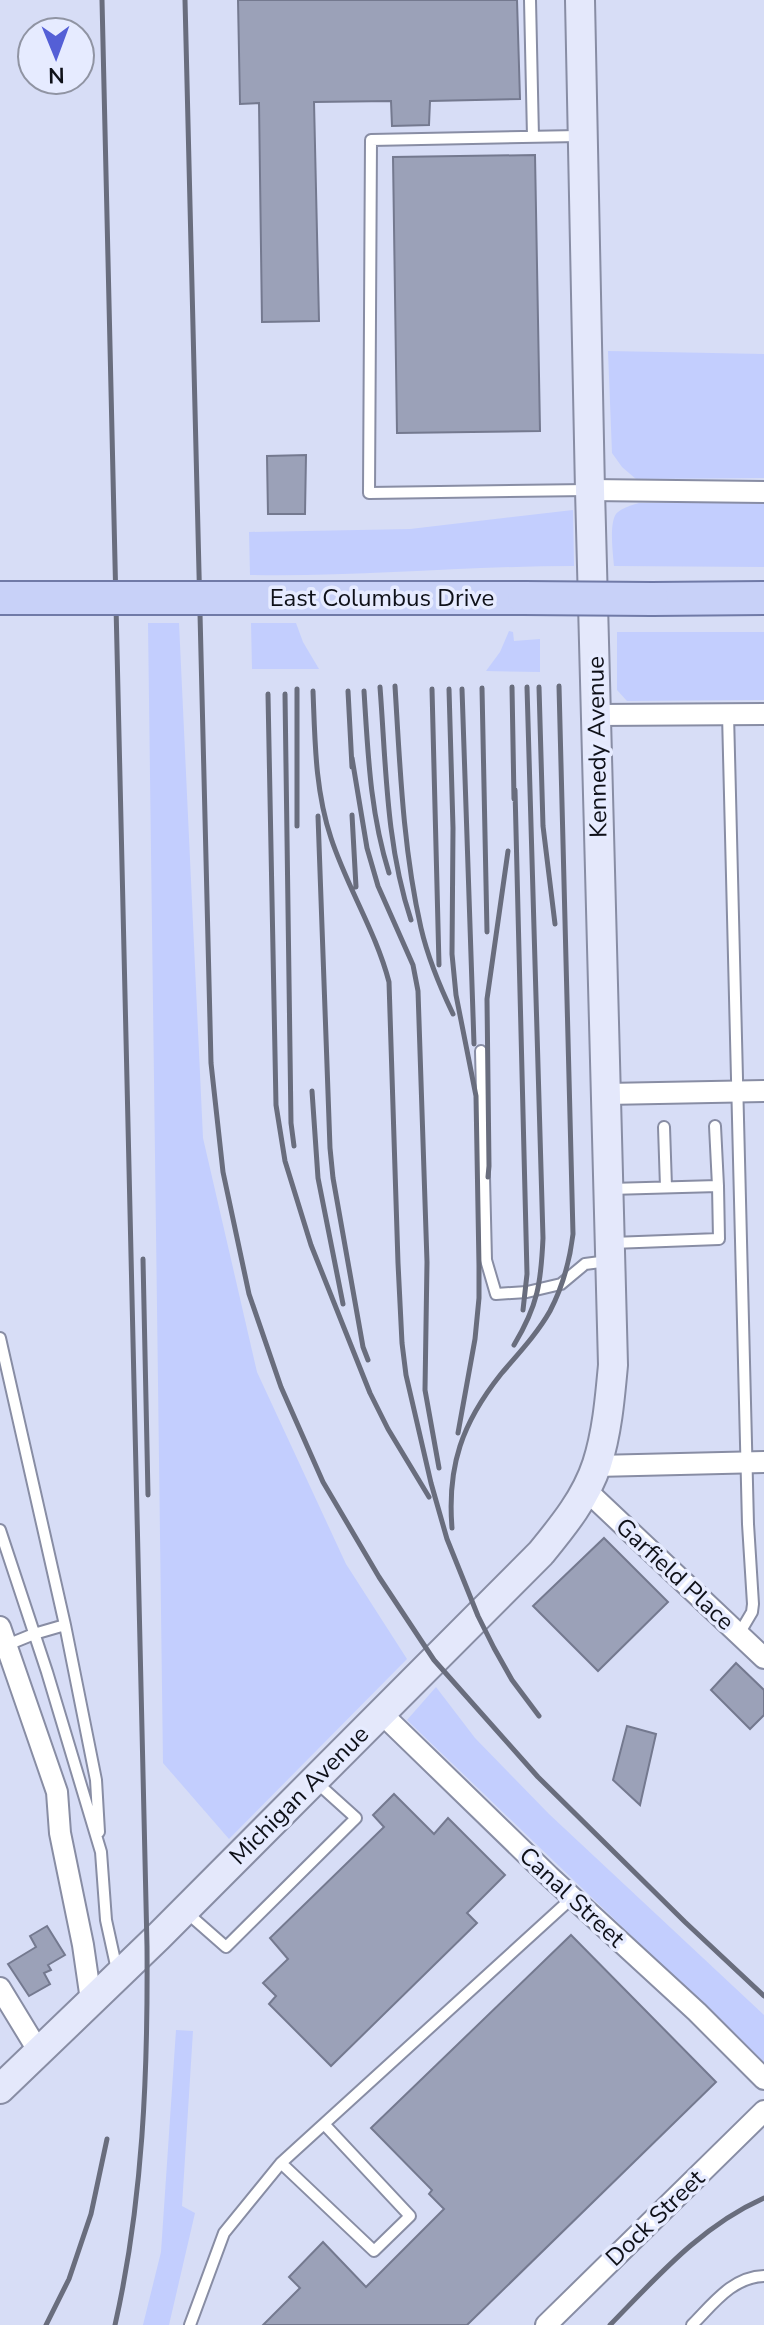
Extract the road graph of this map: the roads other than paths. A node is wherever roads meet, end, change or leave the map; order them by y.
1 (530, 0) edge
2 (580, 0) edge
3 (583, 136) junction
4 (533, 137) junction
5 (590, 490) junction
6 (764, 492) edge
7 (0, 598) edge
8 (764, 598) edge
9 (728, 714) junction
10 (764, 714) edge
11 (596, 715) junction
12 (481, 1051) dead end
13 (764, 1091) edge
14 (737, 1092) junction
15 (606, 1094) junction
16 (715, 1126) dead end
17 (664, 1127) dead end
18 (718, 1186) junction
19 (666, 1187) junction
20 (608, 1189) junction
21 (610, 1252) junction
22 (0, 1338) edge
23 (756, 1462) edge
24 (591, 1478) junction
25 (0, 1530) edge
26 (65, 1625) junction
27 (34, 1634) junction
28 (739, 1634) junction
29 (4, 1636) edge
30 (764, 1658) edge
31 (381, 1713) junction
32 (315, 1780) junction
33 (101, 1852) junction
34 (572, 1898) junction
35 (184, 1910) junction
36 (118, 1975) junction
37 (0, 1988) edge
38 (91, 2000) junction
39 (39, 2052) junction
40 (764, 2079) edge
41 (0, 2089) edge
42 (764, 2111) edge
43 (324, 2124) junction
44 (281, 2163) junction
45 (764, 2276) edge
46 (190, 2325) edge
47 (546, 2325) edge
48 (692, 2325) edge

1 - 4 lane
2 - 3 main road, Kennedy Avenue
3 - 4 lane
3 - 5 main road, Kennedy Avenue
4 - 5 lane
5 - 6 street
5 - 11 main road, Kennedy Avenue
7 - 8 main road, East Columbus Drive, bridge
9 - 10 street
9 - 11 street
9 - 14 lane
11 - 15 main road, Kennedy Avenue
12 - 21 lane
13 - 14 street
14 - 15 street
14 - 23 lane
15 - 20 main road, Kennedy Avenue
16 - 18 lane
17 - 19 lane
18 - 19 lane
18 - 21 lane
19 - 20 lane
20 - 21 main road, Kennedy Avenue
21 - 24 main road, Kennedy Avenue
22 - 26 lane
23 - 24 street
23 - 28 lane
24 - 28 street, Garfield Place
24 - 31 main road, Michigan Avenue
25 - 27 lane
26 - 27 lane
26 - 33 lane
27 - 29 lane
27 - 33 lane
28 - 30 street, Garfield Place
29 - 38 street
31 - 32 main road, Michigan Avenue
31 - 34 street, Canal Street
32 - 35 main road, Michigan Avenue
32 - 35 lane
33 - 36 lane
34 - 40 street, Canal Street
34 - 43 lane
35 - 36 main road, Michigan Avenue
36 - 38 main road, Michigan Avenue
37 - 39 street
38 - 39 main road, Michigan Avenue
39 - 41 main road, Michigan Avenue
42 - 47 street, Dock Street
43 - 44 lane
43 - 44 lane
44 - 46 lane
45 - 48 lane

